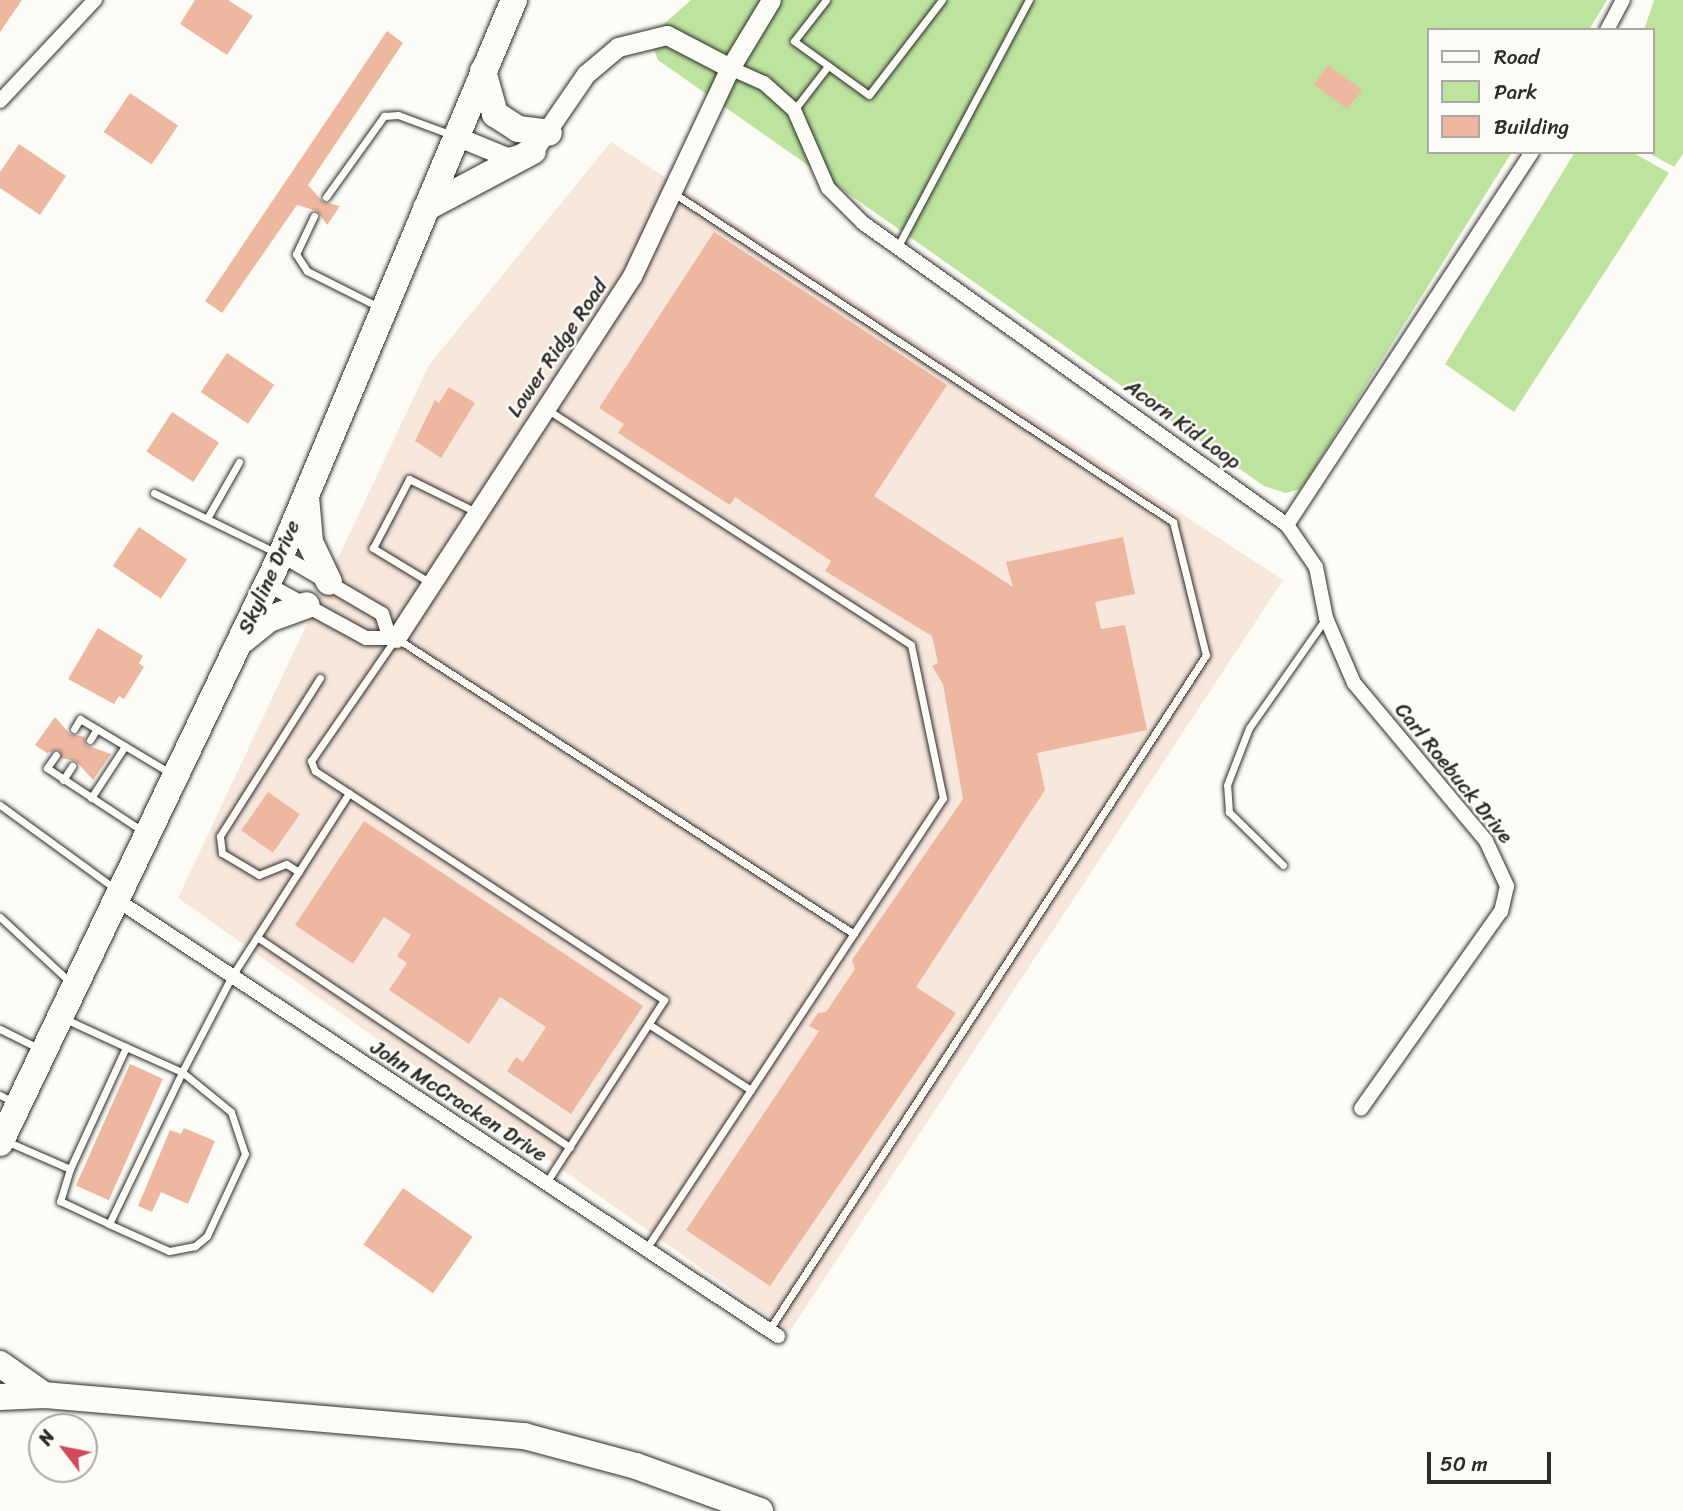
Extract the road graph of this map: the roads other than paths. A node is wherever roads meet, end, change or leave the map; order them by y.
1 (95, 0) edge
2 (514, 0) edge
3 (771, 0) edge
4 (826, 0) edge
5 (942, 0) edge
6 (1029, 0) edge
7 (1612, 0) edge
8 (1623, 0) edge
9 (1611, 23) edge
10 (828, 65) junction
11 (730, 68) junction
12 (483, 71) junction
13 (0, 102) edge
14 (794, 110) junction
15 (456, 136) junction
16 (541, 142) junction
17 (1531, 154) edge
18 (672, 192) junction
19 (326, 197) dead end
20 (426, 208) junction
21 (314, 216) dead end
22 (898, 246) junction
23 (383, 309) junction
24 (545, 408) junction
25 (239, 463) dead end
26 (154, 493) dead end
27 (305, 493) junction
28 (476, 512) junction
29 (209, 515) junction
30 (1287, 525) junction
31 (281, 555) junction
32 (329, 582) junction
33 (429, 583) junction
34 (267, 584) junction
35 (307, 605) junction
36 (1326, 618) junction
37 (392, 636) junction
38 (239, 643) junction
39 (320, 678) dead end
40 (74, 729) dead end
41 (97, 729) junction
42 (90, 740) dead end
43 (125, 746) junction
44 (56, 755) dead end
45 (72, 766) dead end
46 (176, 776) junction
47 (63, 780) junction
48 (349, 793) junction
49 (91, 798) junction
50 (0, 805) edge
51 (148, 835) junction
52 (1283, 864) dead end
53 (299, 872) junction
54 (118, 896) junction
55 (0, 917) edge
56 (854, 934) junction
57 (257, 937) junction
58 (232, 976) junction
59 (75, 986) junction
60 (61, 1017) junction
61 (650, 1025) junction
62 (0, 1029) edge
63 (126, 1047) junction
64 (44, 1051) junction
65 (182, 1072) junction
66 (751, 1090) junction
67 (9, 1100) edge
68 (1361, 1109) dead end
69 (1, 1141) edge
70 (570, 1147) junction
71 (70, 1169) junction
72 (546, 1183) junction
73 (109, 1224) junction
74 (646, 1249) junction
75 (773, 1333) joint
76 (0, 1364) edge
77 (44, 1395) junction
78 (0, 1396) edge
79 (760, 1511) edge

1 - 13 street
2 - 12 highway, Skyline Drive
3 - 11 street, Lower Ridge Road
4 - 10 lane
5 - 10 lane
6 - 22 lane
7 - 9 street
8 - 9 street
10 - 14 lane
11 - 14 street, Acorn Kid Loop
11 - 16 street
11 - 18 street, Lower Ridge Road
12 - 15 highway, Skyline Drive
12 - 16 highway
14 - 22 street, Acorn Kid Loop
15 - 16 street
15 - 19 lane
15 - 20 highway, Skyline Drive
16 - 20 highway
17 - 30 street
18 - 24 street, Lower Ridge Road
18 - 75 lane
20 - 23 highway, Skyline Drive
21 - 23 lane
22 - 30 street, Acorn Kid Loop
23 - 27 highway, Skyline Drive
24 - 28 street, Lower Ridge Road
24 - 56 lane
25 - 29 lane
26 - 29 lane
27 - 31 highway, Skyline Drive
27 - 32 highway
28 - 33 street, Lower Ridge Road
28 - 33 lane
29 - 31 lane
30 - 36 street, Carl Roebuck Drive
31 - 32 street
31 - 34 highway, Skyline Drive
32 - 37 street
33 - 37 street, Lower Ridge Road
34 - 35 street
34 - 38 highway, Skyline Drive
35 - 37 street
35 - 38 highway
36 - 52 lane
36 - 68 street, Carl Roebuck Drive
37 - 48 lane
37 - 56 lane
38 - 46 highway, Skyline Drive
39 - 53 lane
40 - 41 lane
41 - 42 lane
41 - 43 lane
43 - 46 lane
43 - 49 lane
44 - 47 lane
45 - 47 lane
46 - 51 highway, Skyline Drive
47 - 49 lane
48 - 53 lane
48 - 61 lane
49 - 51 lane
50 - 54 lane
51 - 54 highway, Skyline Drive
53 - 57 lane
54 - 58 street, John McCracken Drive
54 - 59 highway, Skyline Drive
55 - 59 lane
56 - 66 lane
57 - 58 lane
57 - 70 lane
58 - 65 lane
58 - 72 street, John McCracken Drive
59 - 60 highway, Skyline Drive
60 - 63 lane
60 - 64 highway, Skyline Drive
61 - 66 lane
61 - 70 lane
62 - 64 lane
63 - 65 lane
63 - 71 lane
64 - 67 highway, Skyline Drive
65 - 73 lane
65 - 73 lane
66 - 74 lane
67 - 69 highway, Skyline Drive
69 - 71 lane
70 - 72 lane
71 - 73 lane
72 - 74 street, John McCracken Drive
74 - 75 street, John McCracken Drive
76 - 77 highway
77 - 78 highway
77 - 79 highway

